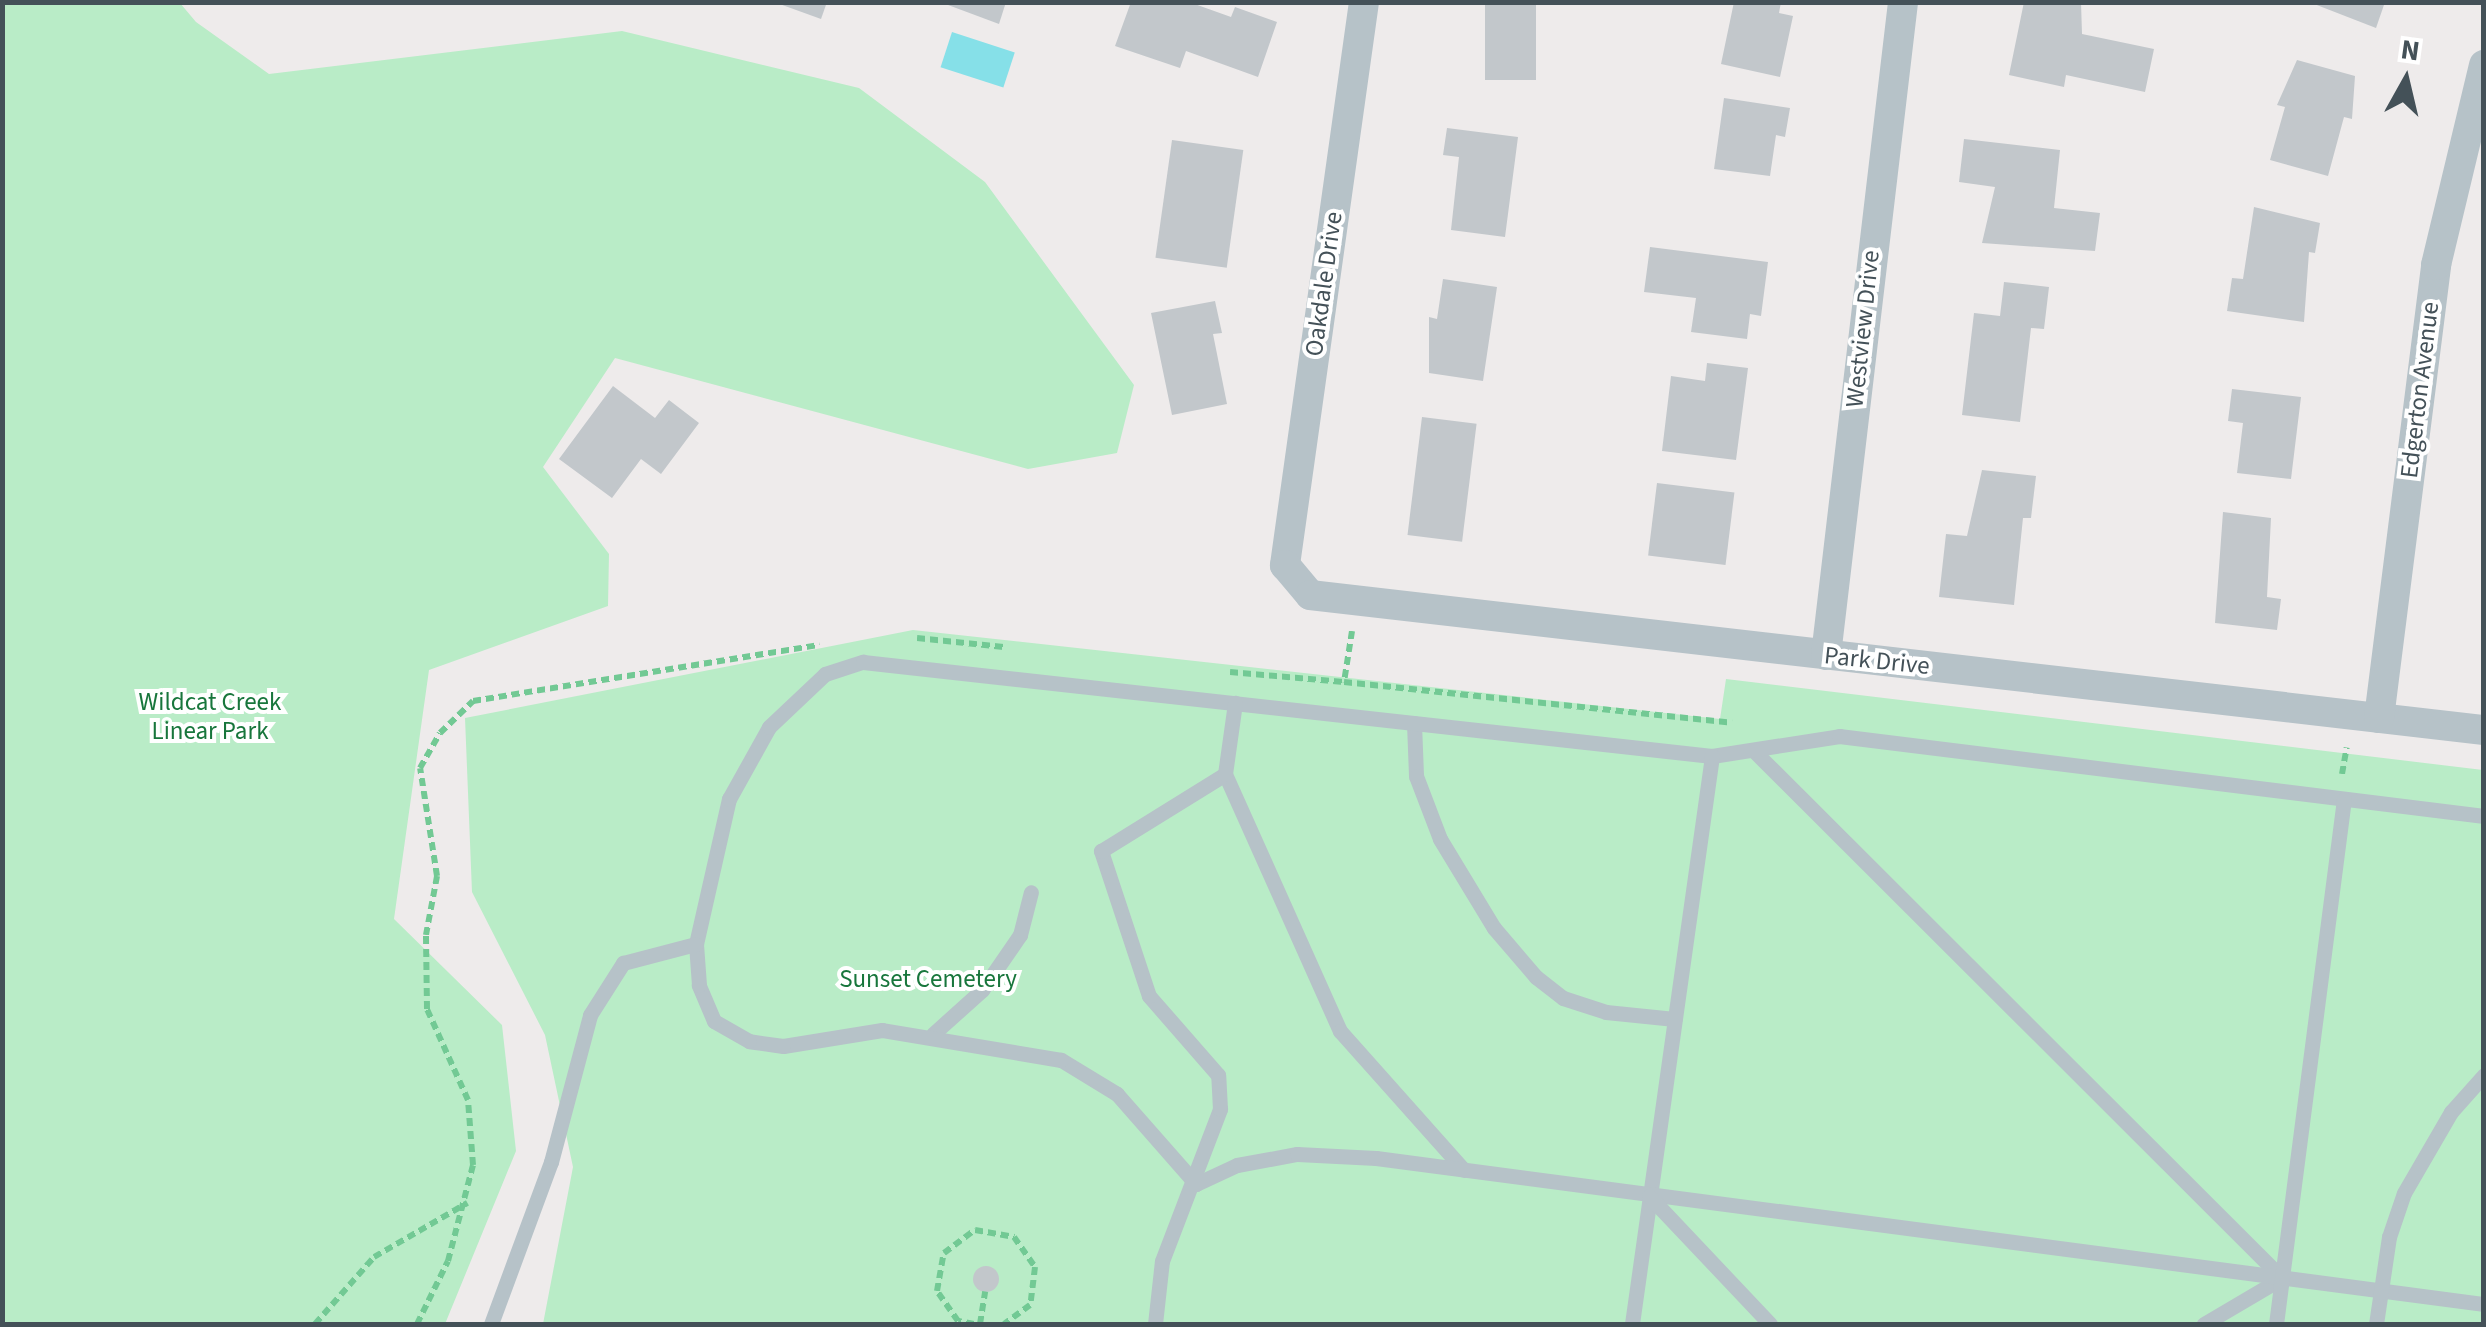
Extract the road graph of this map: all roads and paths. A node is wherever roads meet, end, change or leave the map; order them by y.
1 (1364, 2) edge
2 (1903, 2) edge
3 (2484, 66) edge
4 (1285, 565) joint
5 (1826, 655) junction
6 (1235, 704) junction
7 (2379, 718) junction
8 (1414, 723) junction
9 (2484, 730) edge
10 (1753, 750) junction
11 (1712, 756) junction
12 (1226, 774) junction
13 (2344, 799) junction
14 (2484, 816) edge
15 (1031, 892) dead end
16 (433, 894) dead end
17 (696, 944) junction
18 (1675, 1018) junction
19 (933, 1034) junction
20 (2484, 1075) edge
21 (1464, 1170) junction
22 (1196, 1184) junction
23 (1649, 1196) junction
24 (468, 1202) junction
25 (2282, 1278) junction
26 (2379, 1290) junction
27 (984, 1291) dead end
28 (2484, 1304) edge
29 (315, 1324) edge
30 (418, 1324) edge
31 (491, 1324) edge
32 (977, 1324) edge
33 (1004, 1324) edge
34 (1156, 1324) edge
35 (1632, 1324) edge
36 (1770, 1324) edge
37 (2204, 1324) edge
38 (2276, 1324) edge
39 (2376, 1324) edge

1 - 4 street, Oakdale Drive
2 - 5 street, Westview Drive
3 - 7 street, Edgerton Avenue
4 - 5 street, Park Drive
5 - 7 street, Park Drive
6 - 8 lane
6 - 12 lane
6 - 17 lane
7 - 9 street, Park Drive
8 - 11 lane
8 - 18 lane
10 - 11 lane
10 - 13 lane
10 - 25 lane
11 - 18 lane
12 - 21 lane
12 - 22 lane
13 - 14 lane
13 - 25 lane
15 - 19 lane
16 - 24 path
17 - 19 lane
17 - 31 lane
18 - 23 lane
19 - 22 lane
20 - 26 lane
21 - 22 lane
21 - 23 lane
22 - 34 lane
23 - 25 lane
23 - 35 lane
23 - 36 lane
24 - 29 path
24 - 30 path
25 - 26 lane
25 - 37 lane
25 - 38 lane
26 - 28 lane
26 - 39 lane
27 - 32 path
32 - 33 path

